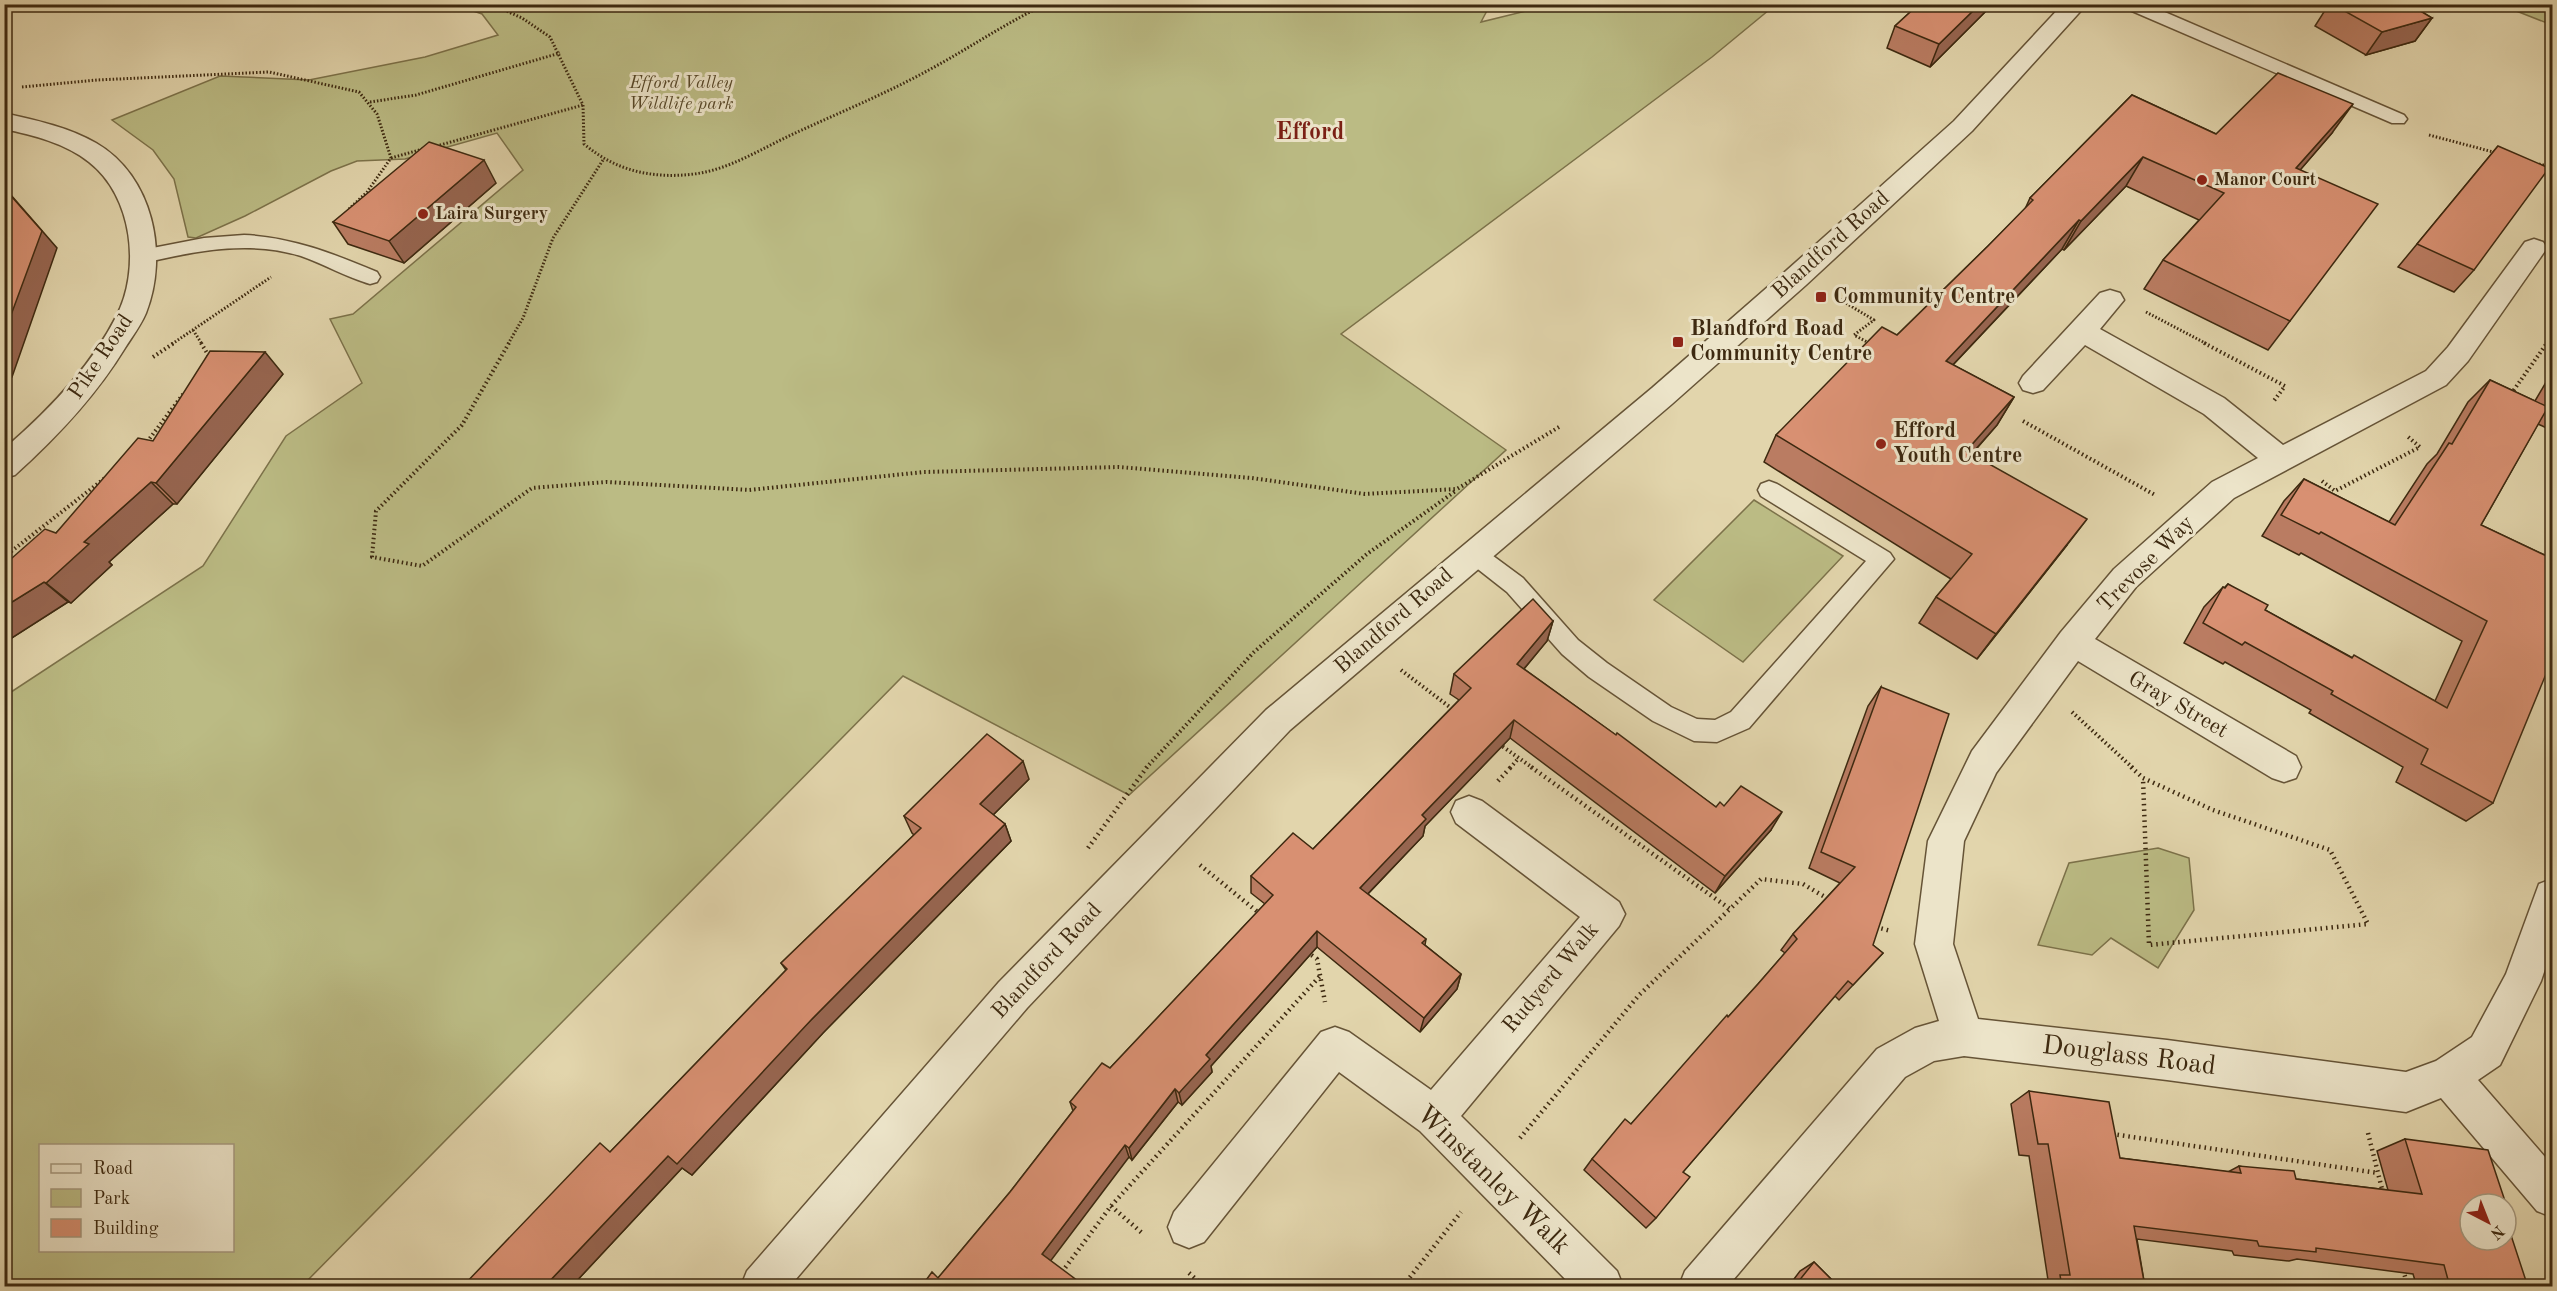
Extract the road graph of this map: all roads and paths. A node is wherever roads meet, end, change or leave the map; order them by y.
1 (490, 4) edge
2 (1046, 4) edge
3 (2076, 4) edge
4 (2131, 4) edge
5 (560, 53) junction
6 (20, 88) dead end
7 (370, 102) junction
8 (583, 105) junction
9 (2398, 119) joint
10 (4, 121) edge
11 (2498, 154) edge
12 (391, 158) junction
13 (603, 160) junction
14 (2531, 162) edge
15 (2553, 167) edge
16 (2534, 248) dead end
17 (304, 250) junction
18 (144, 256) junction
19 (370, 277) dead end
20 (2110, 300) joint
21 (1843, 301) dead end
22 (193, 330) junction
23 (2081, 331) junction
24 (2553, 336) edge
25 (1876, 346) edge
26 (146, 362) dead end
27 (203, 367) edge
28 (2034, 383) dead end
29 (190, 385) edge
30 (2505, 403) edge
31 (2018, 418) dead end
32 (1562, 425) dead end
33 (2249, 433) junction
34 (146, 444) edge
35 (2282, 460) junction
36 (4, 467) edge
37 (110, 473) edge
38 (1457, 489) junction
39 (1769, 490) dead end
40 (2193, 516) junction
41 (1473, 553) junction
42 (4, 557) edge
43 (2073, 642) junction
44 (1367, 644) junction
45 (2043, 685) junction
46 (1462, 716) edge
47 (1490, 738) edge
48 (2284, 767) dead end
49 (2143, 778) junction
50 (1469, 812) dead end
51 (1165, 837) junction
52 (1087, 850) dead end
53 (2553, 896) edge
54 (1834, 902) edge
55 (1730, 909) junction
56 (1263, 916) edge
57 (1874, 926) edge
58 (1934, 944) junction
59 (1299, 945) edge
60 (1320, 976) junction
61 (1964, 1037) junction
62 (1335, 1046) junction
63 (2448, 1076) junction
64 (2355, 1085) junction
65 (1434, 1117) junction
66 (2103, 1133) edge
67 (2378, 1173) junction
68 (1490, 1175) junction
69 (2384, 1196) edge
70 (2553, 1196) edge
71 (1188, 1227) dead end
72 (2402, 1264) edge
73 (1057, 1278) edge
74 (762, 1287) edge
75 (1403, 1287) edge
76 (1602, 1287) edge
77 (1700, 1287) edge
78 (2408, 1287) edge

1 - 5 path
2 - 13 path
3 - 41 street, Blandford Road
4 - 9 lane
5 - 7 path
5 - 8 path
6 - 7 path
7 - 12 path
8 - 12 path
8 - 13 path
9 - 11 path
10 - 18 street, Pike Road
12 - 17 path
13 - 38 path
14 - 15 path
16 - 35 street, Trevose Way
17 - 18 lane
17 - 19 lane
17 - 22 path
18 - 36 street, Pike Road
20 - 23 street
20 - 33 path
21 - 25 path
22 - 26 path
22 - 27 path
23 - 28 street
23 - 33 street
24 - 30 path
29 - 34 path
31 - 40 path
32 - 38 path
33 - 35 street
35 - 40 street, Trevose Way
37 - 42 path
38 - 52 path
39 - 41 lane
40 - 43 street, Trevose Way
41 - 44 street, Blandford Road
43 - 45 street, Trevose Way
43 - 48 street, Gray Street
44 - 46 path
44 - 51 street, Blandford Road
45 - 49 path
45 - 58 street, Trevose Way
47 - 55 path
49 - 49 path
50 - 65 street, Rudyerd Walk
51 - 56 path
51 - 74 street, Blandford Road
53 - 63 street, Douglass Road
54 - 55 path
55 - 68 path
57 - 58 path
58 - 61 street, Trevose Way
59 - 60 path
60 - 62 path
60 - 73 path
61 - 64 street, Douglass Road
61 - 77 street, Douglass Road
62 - 65 street, Winstanley Walk
62 - 71 street
63 - 64 street, Douglass Road
63 - 70 street
64 - 67 path
65 - 68 street, Winstanley Walk
66 - 67 path
67 - 69 path
68 - 75 path
68 - 76 street, Winstanley Walk
72 - 78 path

